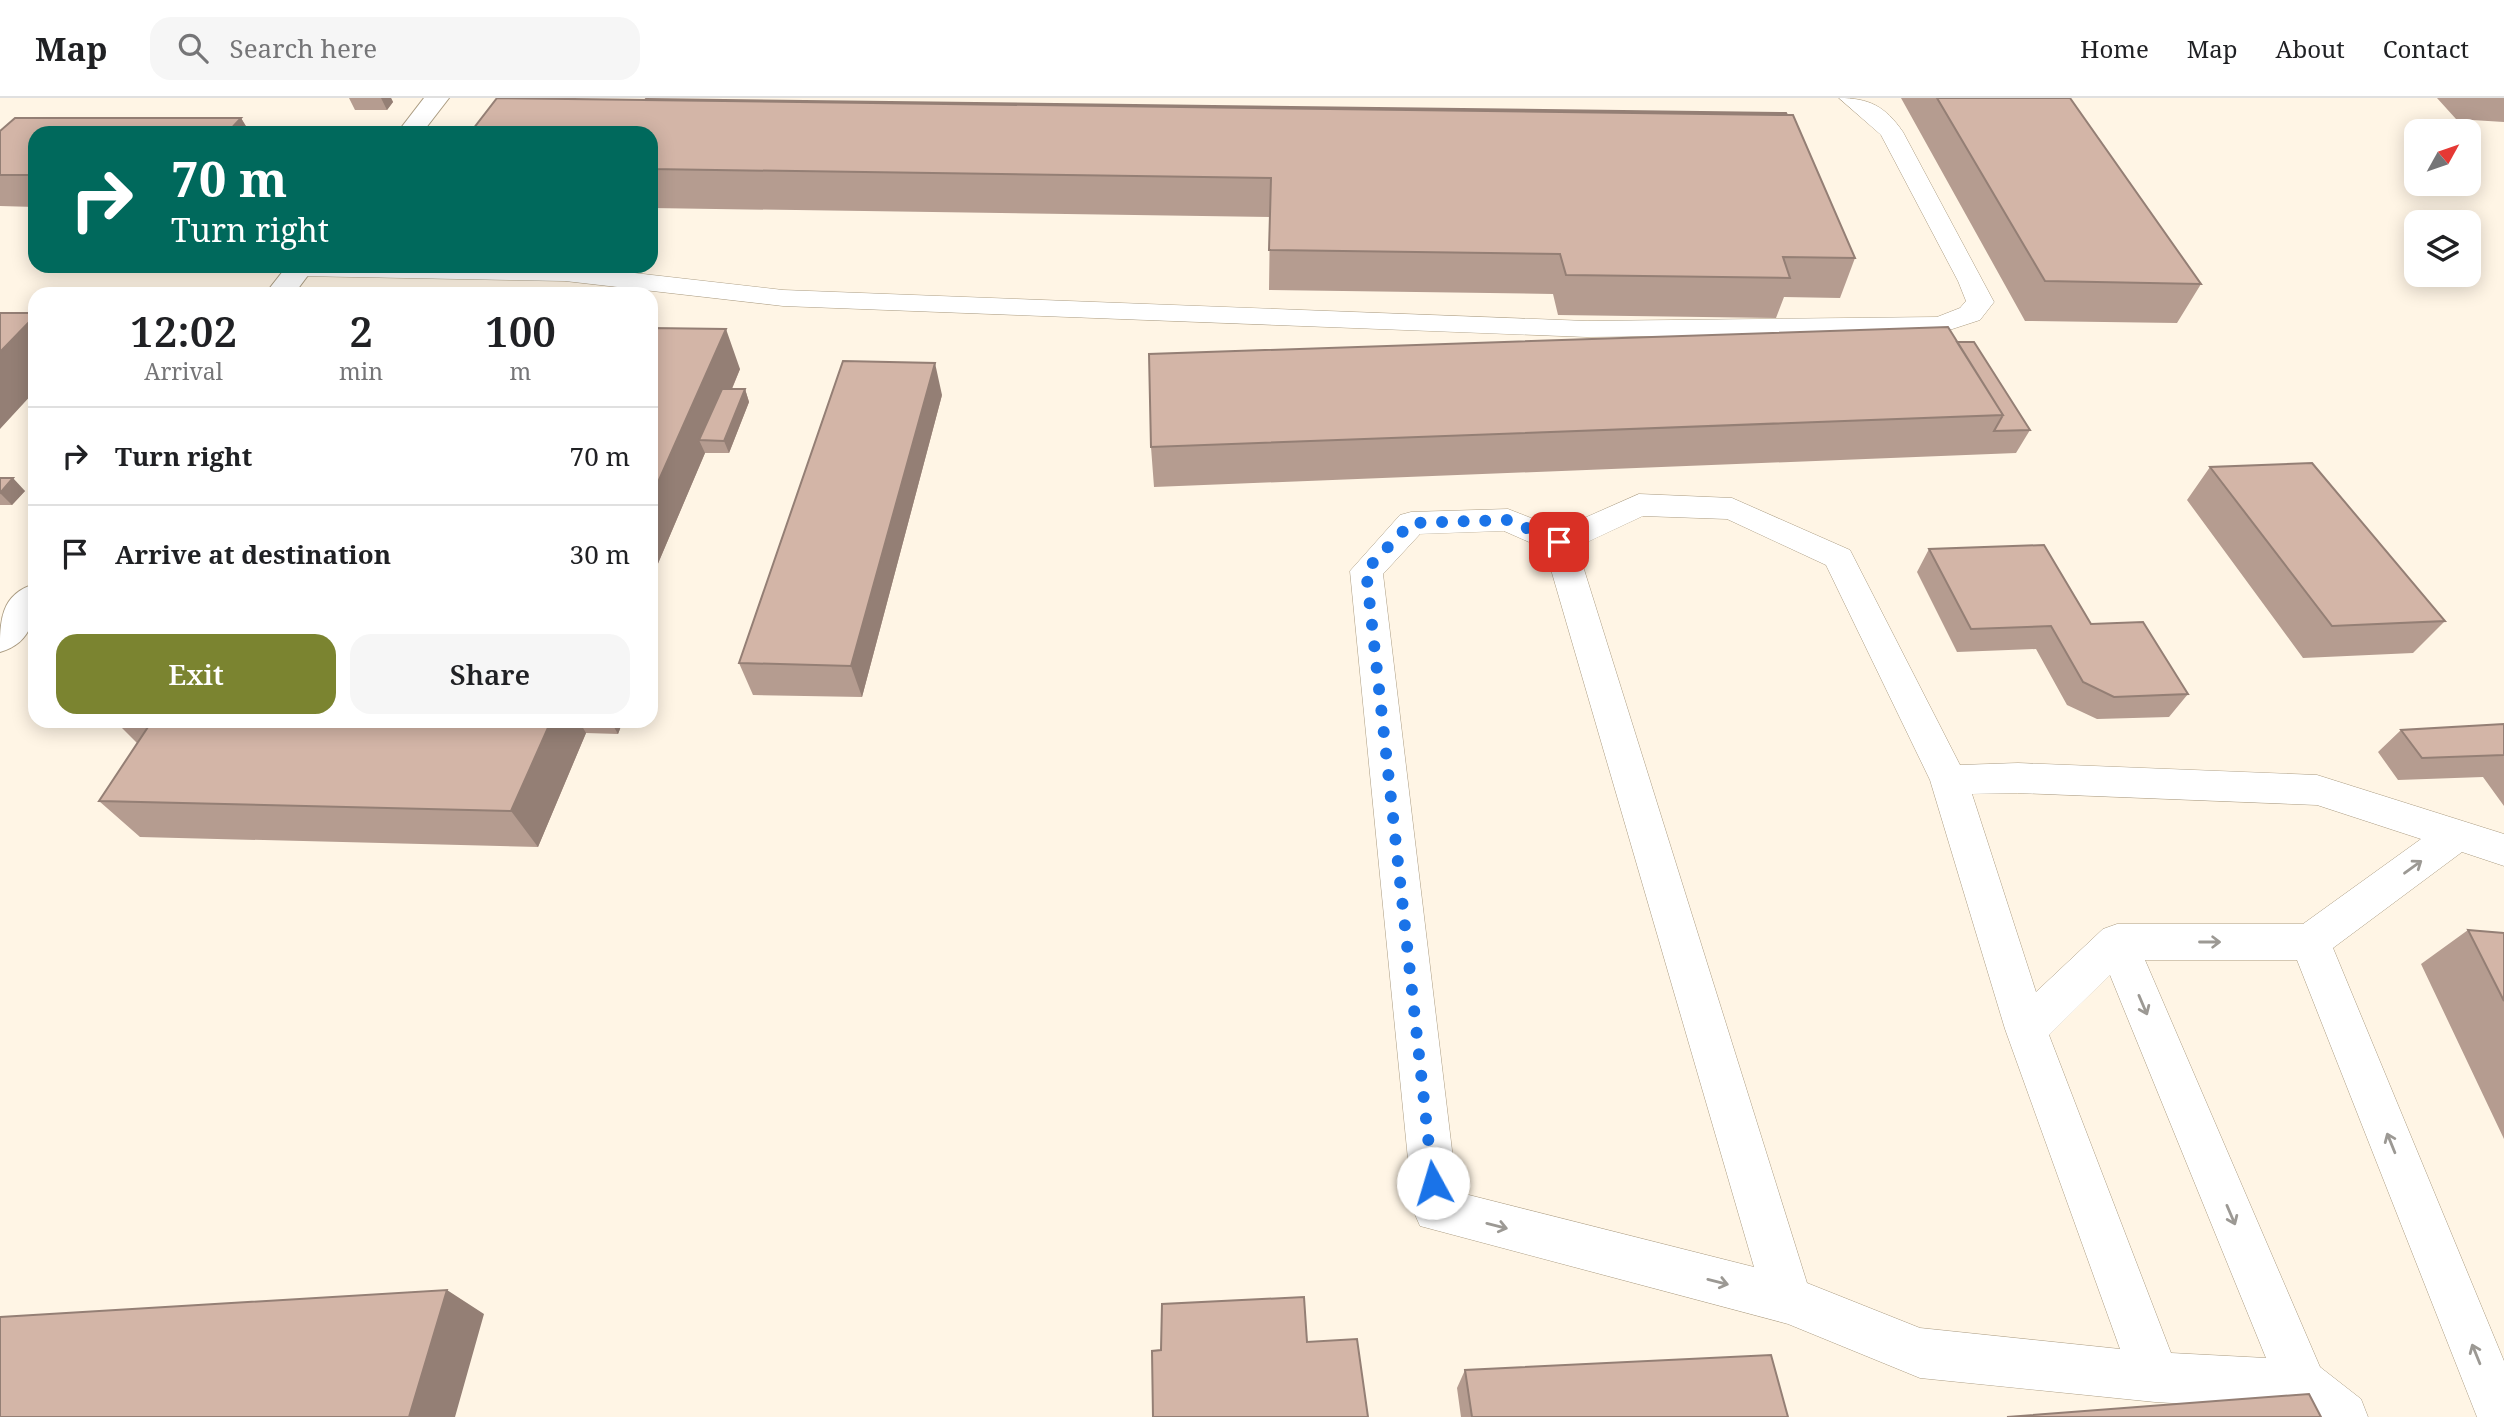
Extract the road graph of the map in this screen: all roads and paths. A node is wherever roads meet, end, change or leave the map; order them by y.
1 (437, 98) edge
2 (1850, 98) edge
3 (415, 126) edge
4 (295, 273) edge
5 (565, 273) edge
6 (284, 287) edge
7 (1559, 542) junction
8 (28, 605) edge
9 (0, 639) edge
10 (1949, 780) junction
11 (2456, 835) junction
12 (2504, 850) edge
13 (2117, 942) junction
14 (2310, 942) junction
15 (2026, 1029) junction
16 (1787, 1300) junction
17 (2155, 1377) junction
18 (2301, 1385) junction
19 (2343, 1417) edge
20 (2502, 1417) edge

1 - 3 street
2 - 5 lane
4 - 6 street
7 - 10 lane
7 - 16 lane
7 -> 16 lane
8 - 9 street
10 - 11 lane
10 - 15 lane
11 - 12 lane
14 -> 11 lane
13 -> 14 lane
13 - 15 lane
13 -> 18 lane
20 -> 14 lane
15 - 17 lane
16 - 17 lane
17 - 18 lane
18 - 19 lane

